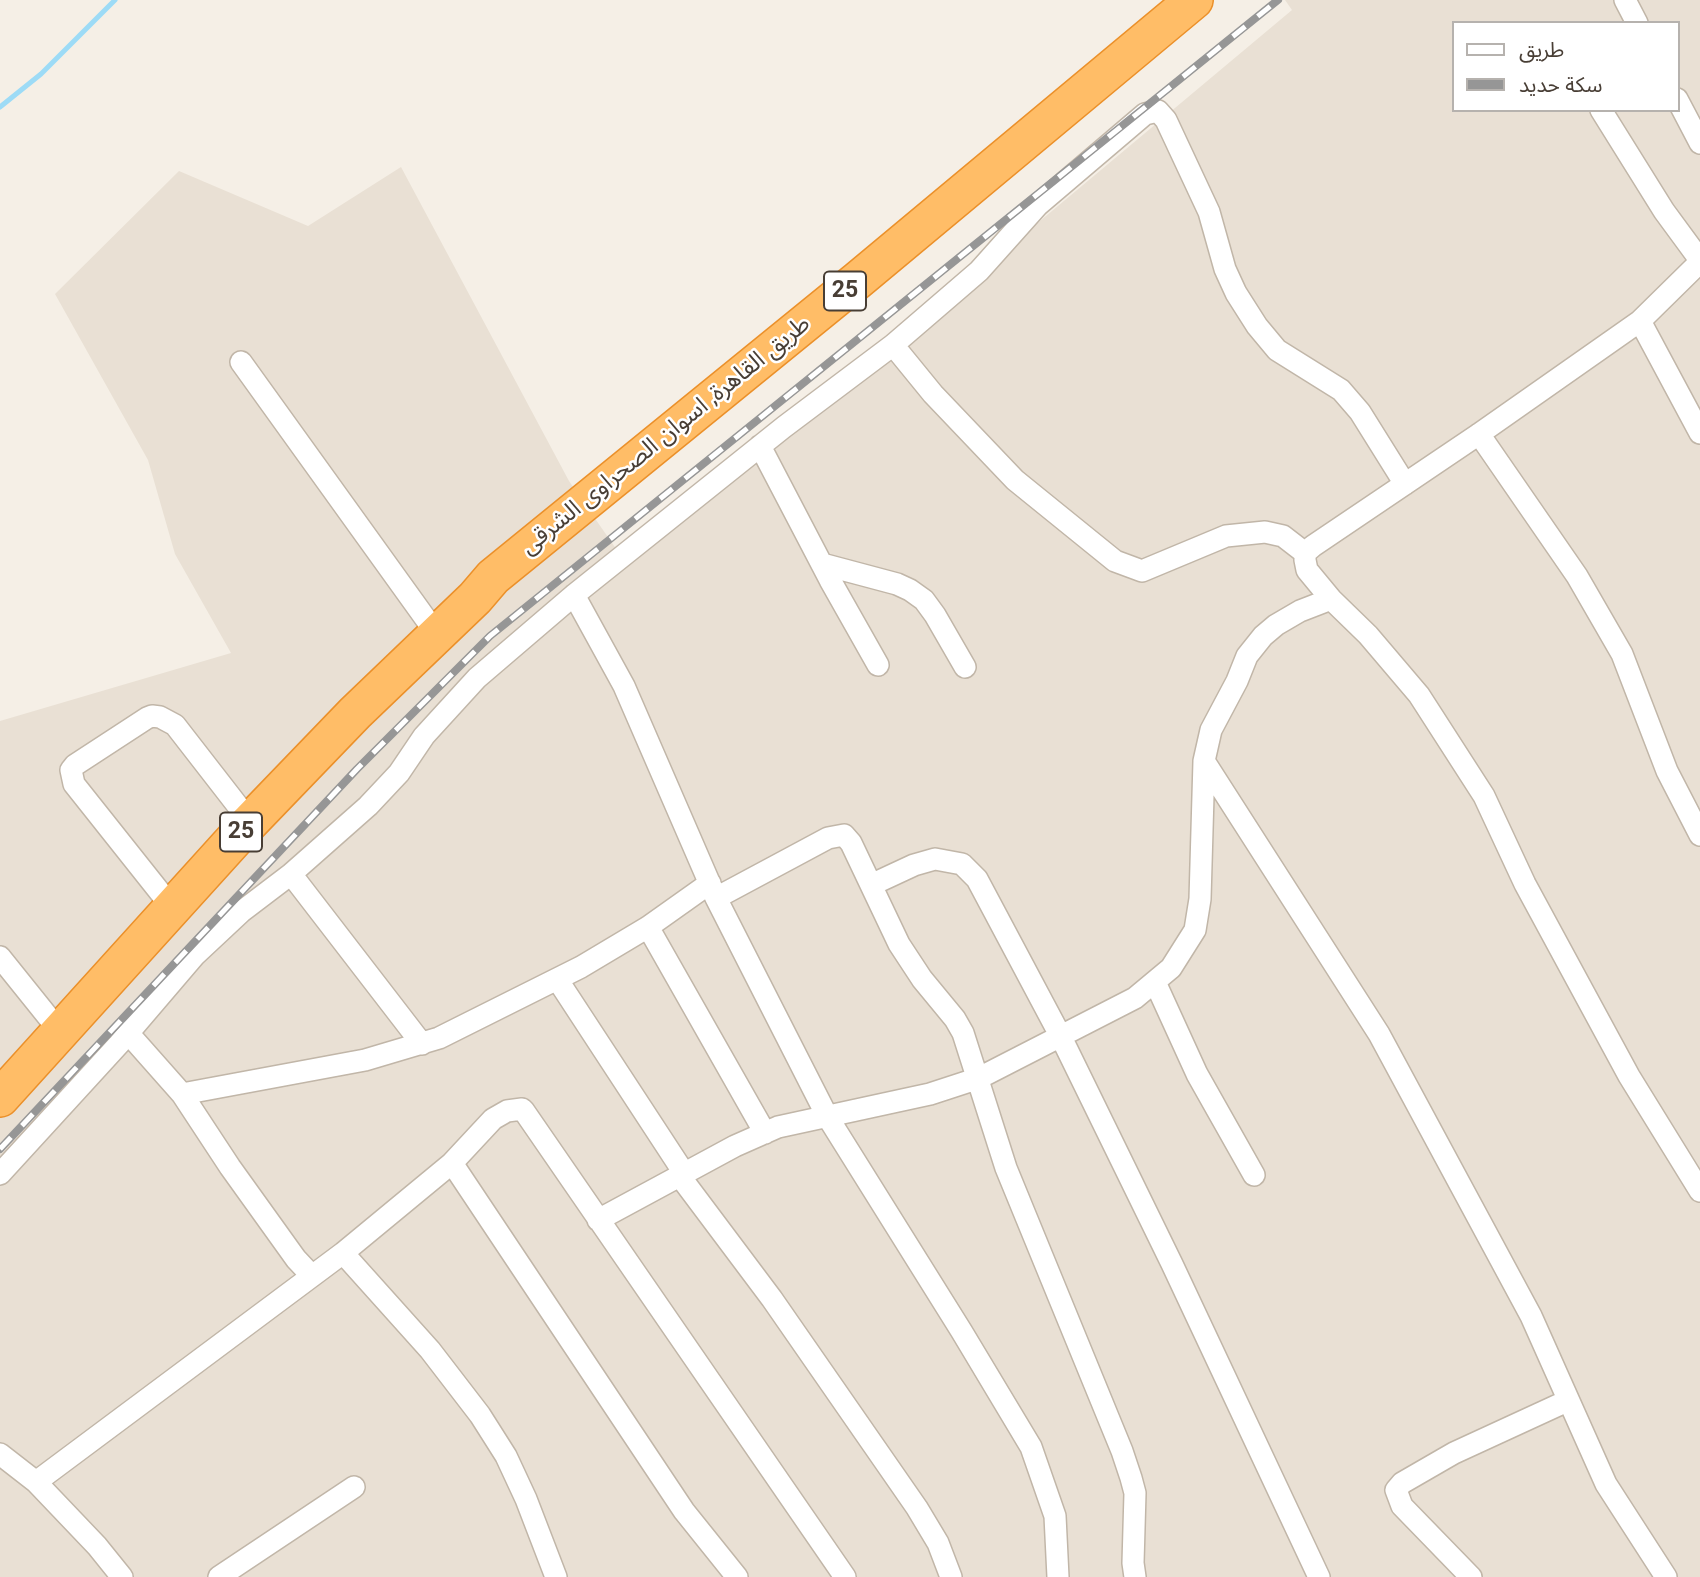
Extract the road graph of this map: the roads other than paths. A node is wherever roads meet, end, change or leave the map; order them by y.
1 (1194, 0) edge
2 (1625, 0) edge
3 (1636, 21) edge
4 (1679, 103) edge
5 (1602, 112) edge
6 (1700, 143) edge
7 (1700, 261) edge
8 (1640, 320) junction
9 (892, 345) junction
10 (241, 362) dead end
11 (1700, 433) edge
12 (1479, 434) junction
13 (760, 446) junction
14 (1405, 484) junction
15 (1305, 553) junction
16 (821, 564) junction
17 (493, 577) junction
18 (574, 595) junction
19 (1331, 599) junction
20 (428, 622) junction
21 (878, 665) dead end
22 (965, 667) dead end
23 (1204, 761) junction
24 (241, 810) junction
25 (1700, 835) edge
26 (291, 874) junction
27 (871, 885) junction
28 (713, 891) junction
29 (163, 895) junction
30 (648, 927) junction
31 (0, 957) edge
32 (557, 979) junction
33 (1154, 982) junction
34 (49, 1018) junction
35 (128, 1033) junction
36 (1060, 1037) junction
37 (422, 1044) junction
38 (0, 1072) edge
39 (979, 1078) junction
40 (183, 1094) junction
41 (0, 1098) edge
42 (827, 1116) junction
43 (765, 1133) junction
44 (452, 1163) junction
45 (0, 1174) edge
46 (682, 1174) junction
47 (1254, 1175) dead end
48 (1700, 1191) edge
49 (598, 1220) junction
50 (343, 1253) junction
51 (312, 1276) junction
52 (1567, 1401) junction
53 (0, 1454) edge
54 (36, 1482) junction
55 (354, 1488) dead end
56 (122, 1577) edge
57 (219, 1577) edge
58 (556, 1577) edge
59 (737, 1577) edge
60 (845, 1577) edge
61 (951, 1577) edge
62 (1058, 1577) edge
63 (1135, 1577) edge
64 (1319, 1577) edge
65 (1471, 1577) edge
66 (1666, 1577) edge

1 - 17 highway, طريق القاهرة, اسوان الصحراوى الشرقى / 25
2 - 3 street
4 - 6 street
5 - 7 street
7 - 8 street
8 - 11 street
8 - 12 street
9 - 13 street
9 - 14 street
9 - 15 street
10 - 20 street
12 - 14 street
12 - 25 street
13 - 16 street
13 - 18 street
14 - 15 street
15 - 19 street
16 - 21 street
16 - 22 street
17 - 20 highway, طريق القاهرة, اسوان الصحراوى الشرقى / 25
17 - 41 highway, طريق القاهرة, اسوان الصحراوى الشرقى / 25
18 - 26 street
18 - 28 street
19 - 23 street
19 - 48 street
20 - 24 highway, طريق القاهرة, اسوان الصحراوى الشرقى / 25
23 - 33 street
23 - 52 street
24 - 29 highway, طريق القاهرة, اسوان الصحراوى الشرقى / 25
24 - 29 street
26 - 35 street
26 - 37 street
27 - 28 street
27 - 36 street
27 - 39 street
28 - 30 street
28 - 42 street
29 - 34 highway, طريق القاهرة, اسوان الصحراوى الشرقى / 25
30 - 32 street
30 - 43 street
31 - 34 street
32 - 37 street
32 - 46 street
33 - 36 street
33 - 47 street
34 - 38 highway, طريق القاهرة, اسوان الصحراوى الشرقى / 25
35 - 40 street
35 - 45 street
36 - 39 street
36 - 64 street
37 - 40 street
39 - 42 street
39 - 63 street
40 - 51 street
42 - 43 street
42 - 62 street
43 - 46 street
44 - 49 street
44 - 50 street
44 - 59 street
46 - 49 street
46 - 61 street
49 - 60 street
50 - 51 street
50 - 58 street
51 - 54 street
52 - 65 street
52 - 66 street
53 - 54 street
54 - 56 street
55 - 57 street

